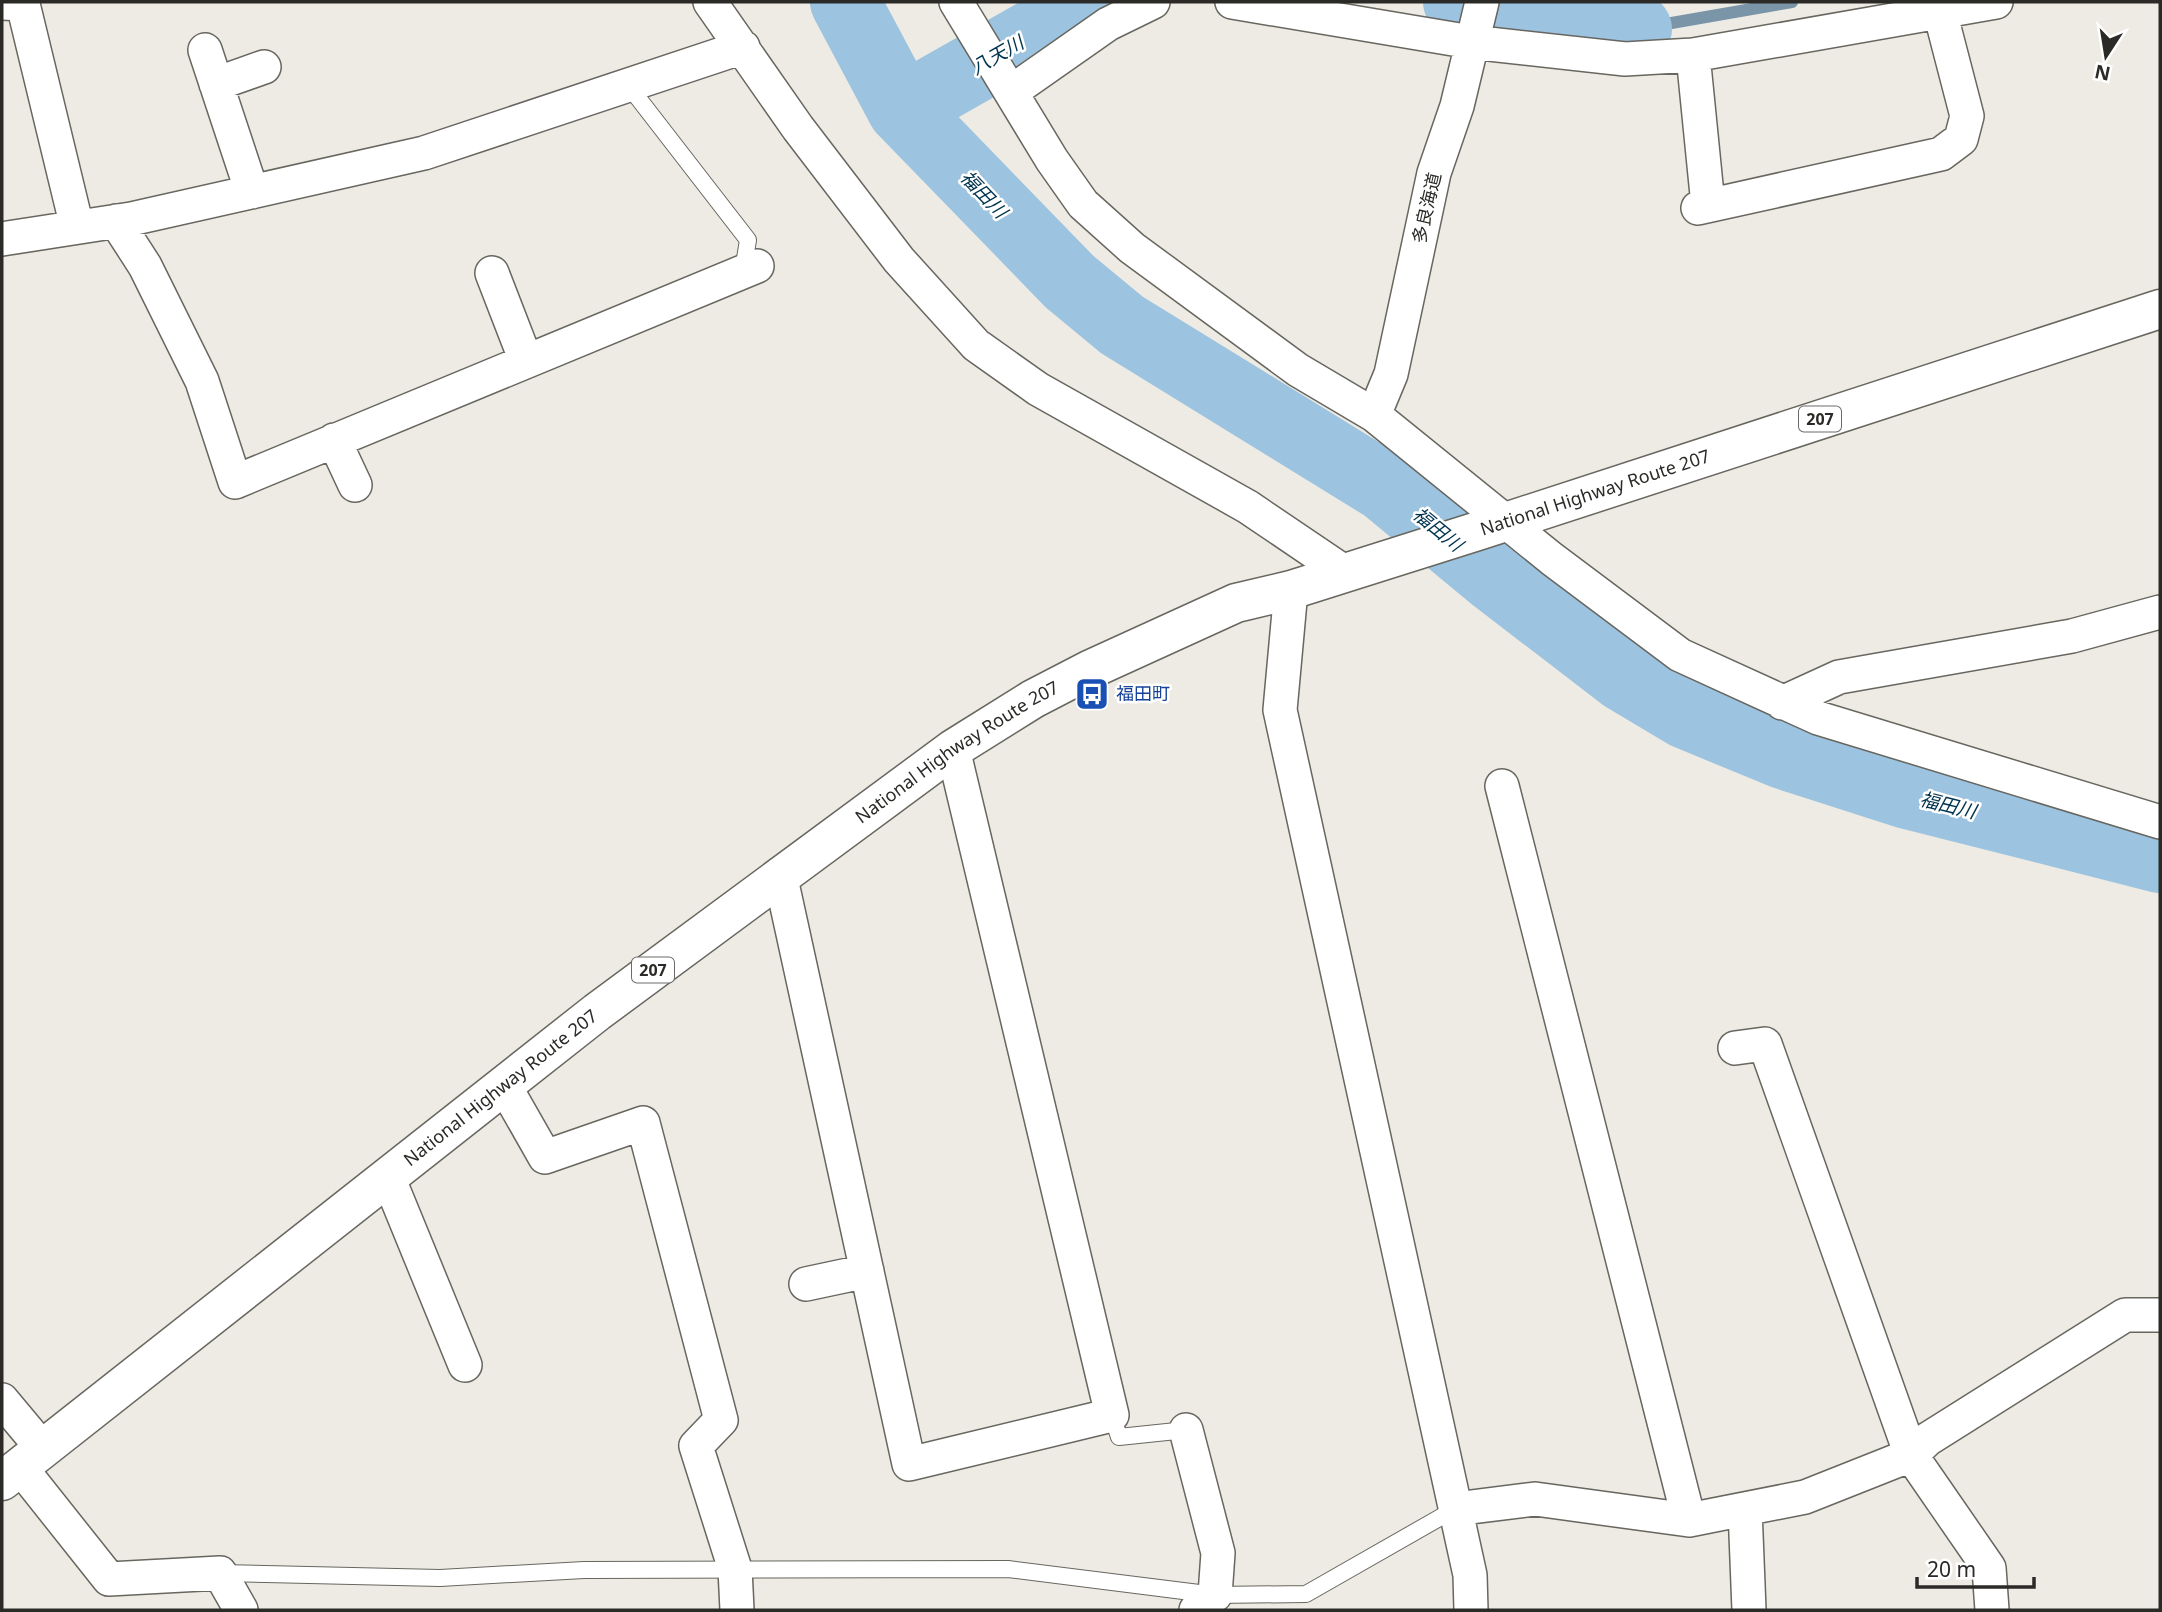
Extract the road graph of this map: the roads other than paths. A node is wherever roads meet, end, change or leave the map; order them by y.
1 (710, 2) edge
2 (956, 2) edge
3 (1153, 2) edge
4 (1232, 2) edge
5 (1482, 2) edge
6 (1996, 2) edge
7 (2, 3) edge
8 (1940, 12) junction
9 (1471, 42) junction
10 (743, 47) junction
11 (205, 50) dead end
12 (1693, 55) junction
13 (264, 67) dead end
14 (216, 84) junction
15 (628, 85) junction
16 (1011, 92) junction
17 (251, 192) junction
18 (116, 221) junction
19 (78, 227) junction
20 (2, 239) edge
21 (750, 269) joint
22 (492, 273) dead end
23 (2160, 309) edge
24 (526, 361) junction
25 (1374, 415) junction
26 (334, 440) junction
27 (355, 485) dead end
28 (1492, 525) junction
29 (1355, 568) junction
30 (1291, 590) junction
31 (2160, 612) edge
32 (1782, 703) junction
33 (953, 748) junction
34 (1502, 786) dead end
35 (2160, 822) edge
36 (780, 874) junction
37 (1735, 1048) dead end
38 (504, 1085) junction
39 (388, 1177) junction
40 (867, 1271) junction
41 (806, 1284) dead end
42 (2160, 1315) edge
43 (465, 1365) dead end
44 (2, 1400) edge
45 (1112, 1415) junction
46 (1186, 1430) joint
47 (1911, 1455) junction
48 (22, 1466) edge
49 (1455, 1509) junction
50 (1745, 1509) junction
51 (1689, 1520) junction
52 (735, 1569) junction
53 (220, 1573) junction
54 (1205, 1602) edge
55 (241, 1610) edge
56 (737, 1610) edge
57 (1471, 1610) edge
58 (1749, 1610) edge
59 (1993, 1610) edge

1 - 10 street
2 - 16 street
3 - 16 street
4 - 9 street
5 - 9 street, 多良海道
6 - 8 street
7 - 19 street
8 - 12 street
8 - 12 street
9 - 12 street
9 - 25 street, 多良海道
10 - 15 street
10 - 29 street
11 - 14 street
13 - 14 street
14 - 17 street
15 - 17 street
15 - 21 lane
16 - 25 street
17 - 18 street
18 - 19 street
18 - 26 street
19 - 20 street
21 - 24 street
22 - 24 street
23 - 28 highway, National Highway Route 207 / 207
24 - 26 street
25 - 28 street
26 - 27 street
28 - 29 highway, National Highway Route 207 / 207
28 - 32 street
29 - 30 highway, National Highway Route 207 / 207
30 - 33 highway, National Highway Route 207 / 207
30 - 49 street
31 - 32 street
32 - 35 street
33 - 36 highway, National Highway Route 207 / 207
33 - 45 street
34 - 51 street
36 - 38 highway, National Highway Route 207 / 207
36 - 40 street
37 - 47 street
38 - 39 highway, National Highway Route 207 / 207
38 - 52 street
39 - 43 street
39 - 48 highway, National Highway Route 207 / 207
40 - 41 street
40 - 45 street
42 - 47 street
44 - 48 street
45 - 46 lane
46 - 54 street
47 - 50 street
47 - 59 street
48 - 53 street
49 - 51 street
49 - 54 lane
49 - 57 street
50 - 51 street
50 - 58 street
52 - 53 lane
52 - 54 lane
52 - 56 street
53 - 55 street

